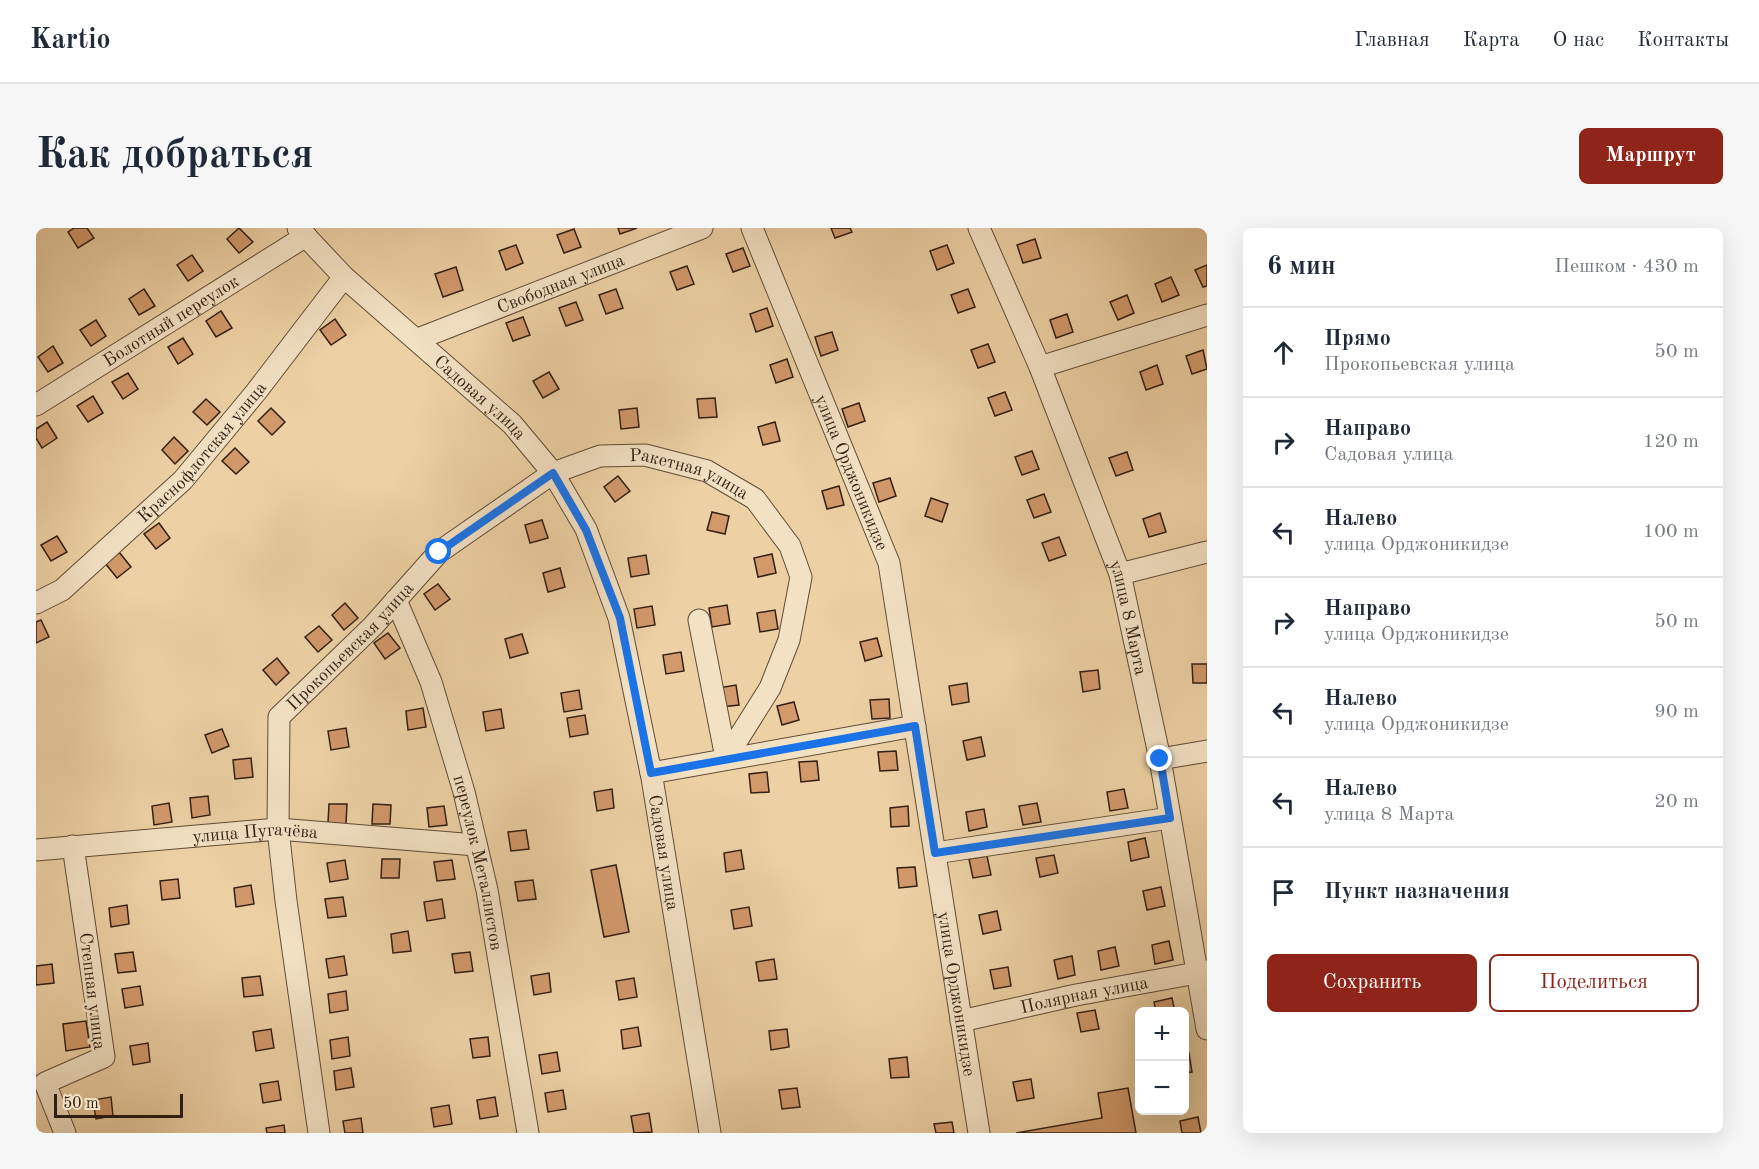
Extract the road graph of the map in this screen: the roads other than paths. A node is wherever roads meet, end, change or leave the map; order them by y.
1 (702, 228) edge
2 (752, 228) edge
3 (979, 228) edge
4 (302, 232) edge
5 (344, 277) junction
6 (1207, 315) edge
7 (418, 339) junction
8 (1040, 368) junction
9 (36, 405) edge
10 (553, 473) junction
11 (1207, 552) edge
12 (1120, 574) junction
13 (396, 600) junction
14 (36, 603) edge
15 (699, 620) dead end
16 (915, 726) junction
17 (1207, 751) edge
18 (726, 758) junction
19 (1160, 759) junction
20 (651, 773) junction
21 (1170, 818) junction
22 (278, 829) junction
23 (476, 845) junction
24 (73, 846) junction
25 (36, 850) edge
26 (935, 853) junction
27 (1202, 971) edge
28 (961, 1021) junction
29 (1207, 1029) edge
30 (65, 1133) edge
31 (318, 1133) edge
32 (528, 1133) edge
33 (710, 1133) edge
34 (979, 1133) edge

1 - 7 street, Свободная улица
2 - 16 street, улица Орджоникидзе
3 - 8 street, улица 8 Марта
4 - 5 street, Садовая улица
4 - 9 street, Болотный переулок
5 - 7 street, Садовая улица
5 - 14 street, Краснофлотская улица
6 - 8 street
7 - 10 street, Садовая улица
8 - 12 street, улица 8 Марта
10 - 13 street, Прокопьевская улица
10 - 18 street, Ракетная улица
10 - 20 street, Садовая улица
11 - 12 street
12 - 19 street, улица 8 Марта
13 - 22 street, Прокопьевская улица
13 - 23 street, переулок Металлистов
15 - 18 street
16 - 18 street
16 - 26 street, улица Орджоникидзе
17 - 19 street
18 - 20 street
19 - 21 street, улица 8 Марта
20 - 33 street, Садовая улица
21 - 26 street
21 - 27 street, улица 8 Марта
22 - 23 street, улица Пугачёва
22 - 24 street, улица Пугачёва
22 - 31 street, Прокопьевская улица
23 - 32 street, переулок Металлистов
24 - 25 street, улица Пугачёва
24 - 30 street, Степная улица
26 - 28 street, улица Орджоникидзе
27 - 28 street, Полярная улица
27 - 29 street, улица 8 Марта
28 - 34 street, улица Орджоникидзе

